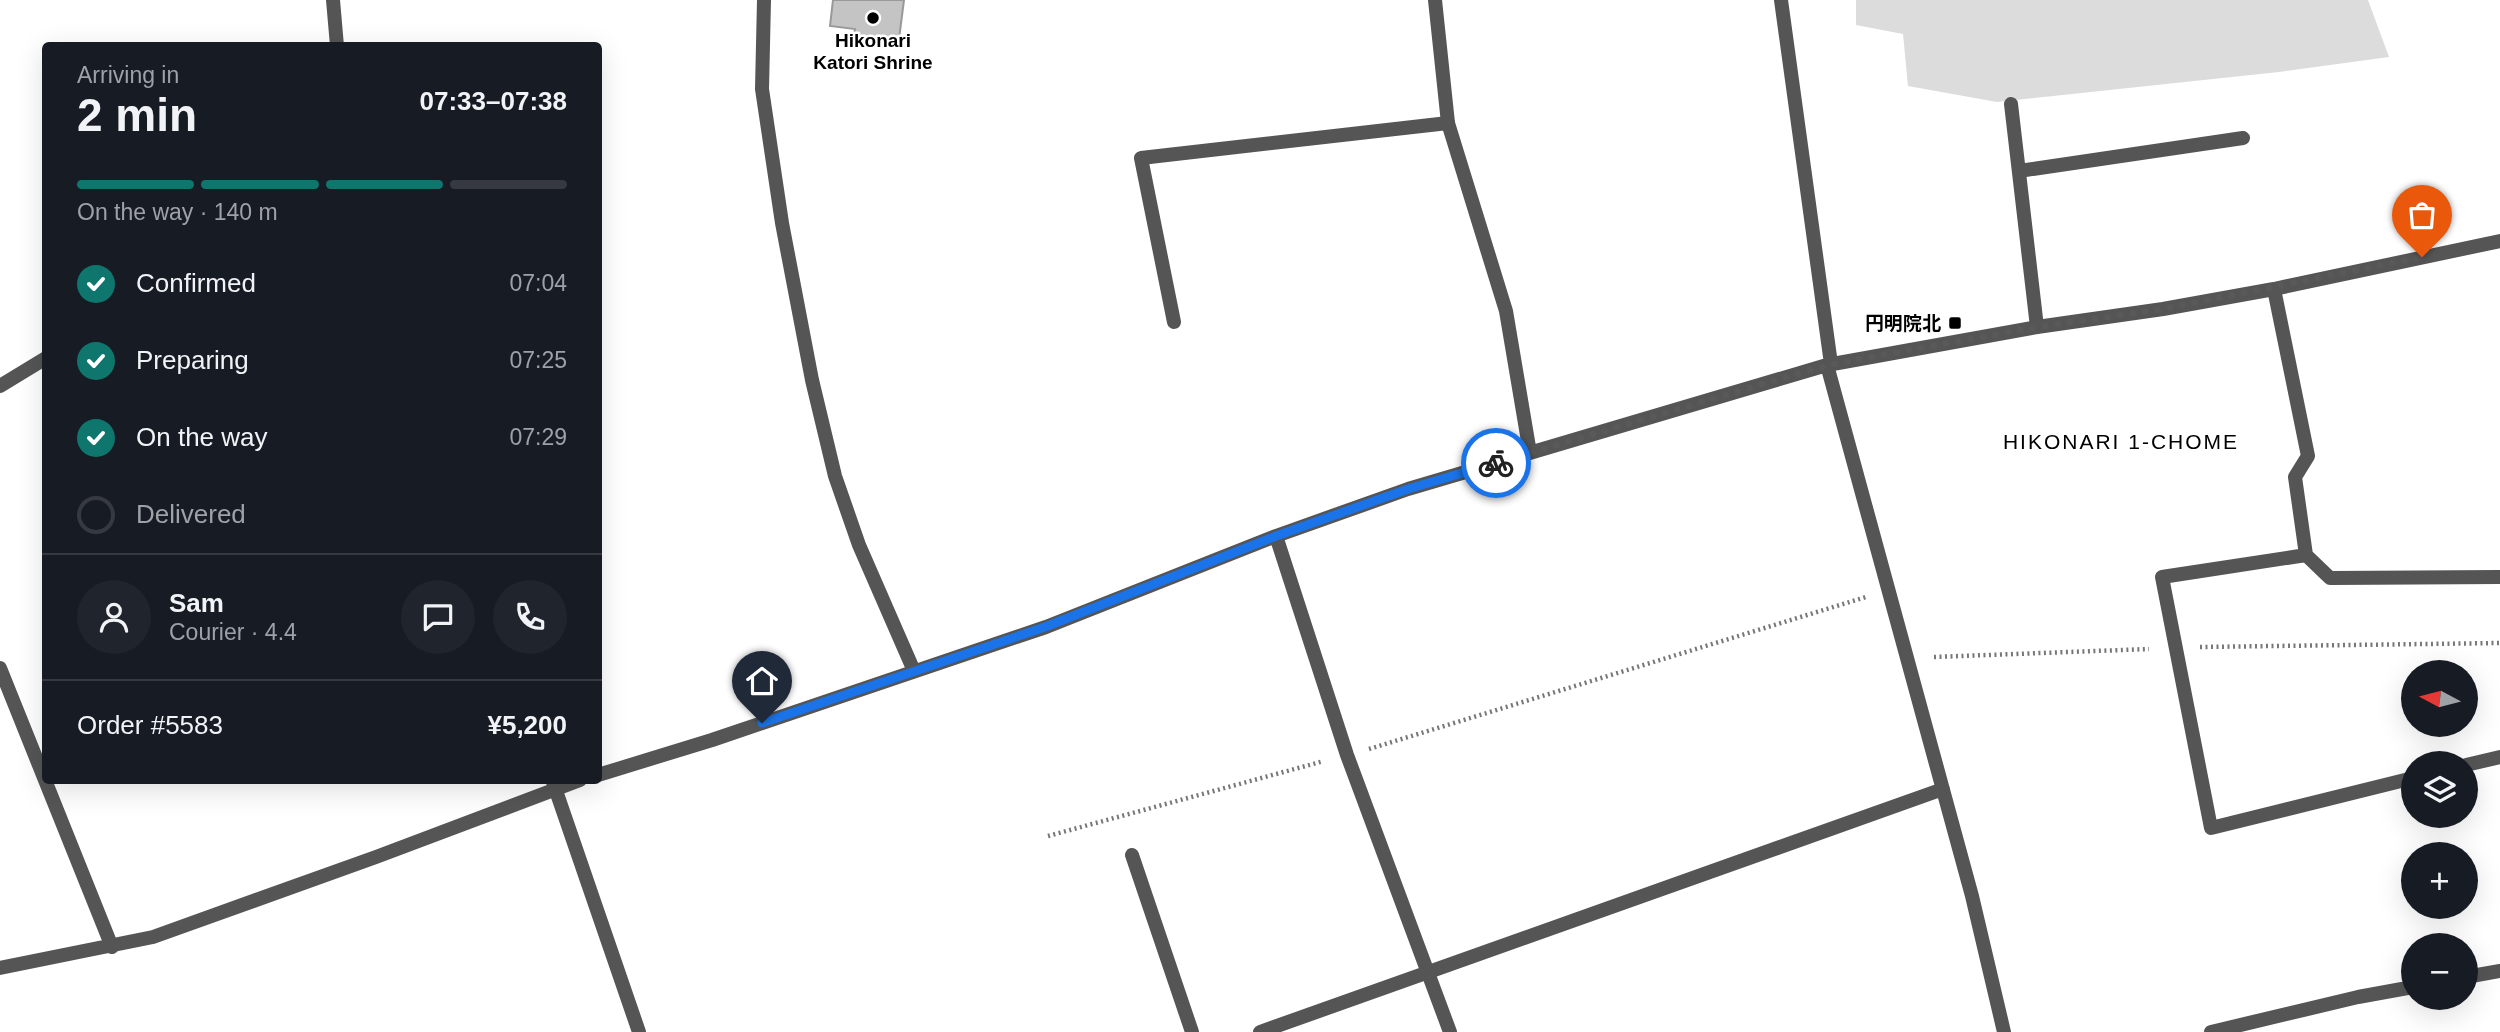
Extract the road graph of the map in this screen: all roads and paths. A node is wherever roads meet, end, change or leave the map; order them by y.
1 (333, 0) edge
2 (764, 0) edge
3 (1435, 0) edge
4 (1781, 0) edge
5 (337, 42) edge
6 (2011, 104) dead end
7 (1448, 123) junction
8 (2243, 138) dead end
9 (2019, 171) junction
10 (2500, 241) edge
11 (2274, 289) junction
12 (1174, 322) dead end
13 (2037, 327) junction
14 (42, 360) edge
15 (1829, 364) junction
16 (0, 386) edge
17 (1530, 453) junction
18 (1276, 536) junction
19 (2306, 555) junction
20 (2500, 577) edge
21 (1887, 590) junction
22 (2500, 643) edge
23 (2175, 648) junction
24 (1926, 657) dead end
25 (0, 668) edge
26 (914, 671) junction
27 (1347, 755) junction
28 (2500, 757) edge
29 (2478, 762) edge
30 (42, 773) edge
31 (602, 774) edge
32 (2401, 781) edge
33 (47, 784) edge
34 (554, 784) edge
35 (1943, 789) junction
36 (1048, 836) dead end
37 (1132, 855) dead end
38 (112, 947) junction
39 (0, 968) edge
40 (2500, 971) edge
41 (1427, 972) junction
42 (2478, 975) edge
43 (2401, 989) edge
44 (639, 1032) edge
45 (1192, 1032) edge
46 (1260, 1032) edge
47 (1450, 1032) edge
48 (2004, 1032) edge
49 (2211, 1032) edge

1 - 5 street
2 - 26 street
3 - 7 street
4 - 15 street
6 - 9 street
7 - 12 street
7 - 17 street
8 - 9 street
9 - 13 street
10 - 11 street
11 - 13 street
11 - 19 street
13 - 15 street
14 - 16 street
15 - 17 street
15 - 21 street
17 - 18 street
18 - 26 street
18 - 27 street
19 - 20 street
19 - 23 street
21 - 27 path
21 - 35 street
22 - 23 path
23 - 24 path
23 - 32 street
25 - 30 street
26 - 31 street
27 - 36 path
27 - 41 street
28 - 29 street
33 - 38 street
34 - 38 street
34 - 44 street
35 - 41 street
35 - 48 street
37 - 45 street
38 - 39 street
40 - 42 street
41 - 46 street
41 - 47 street
43 - 49 street

